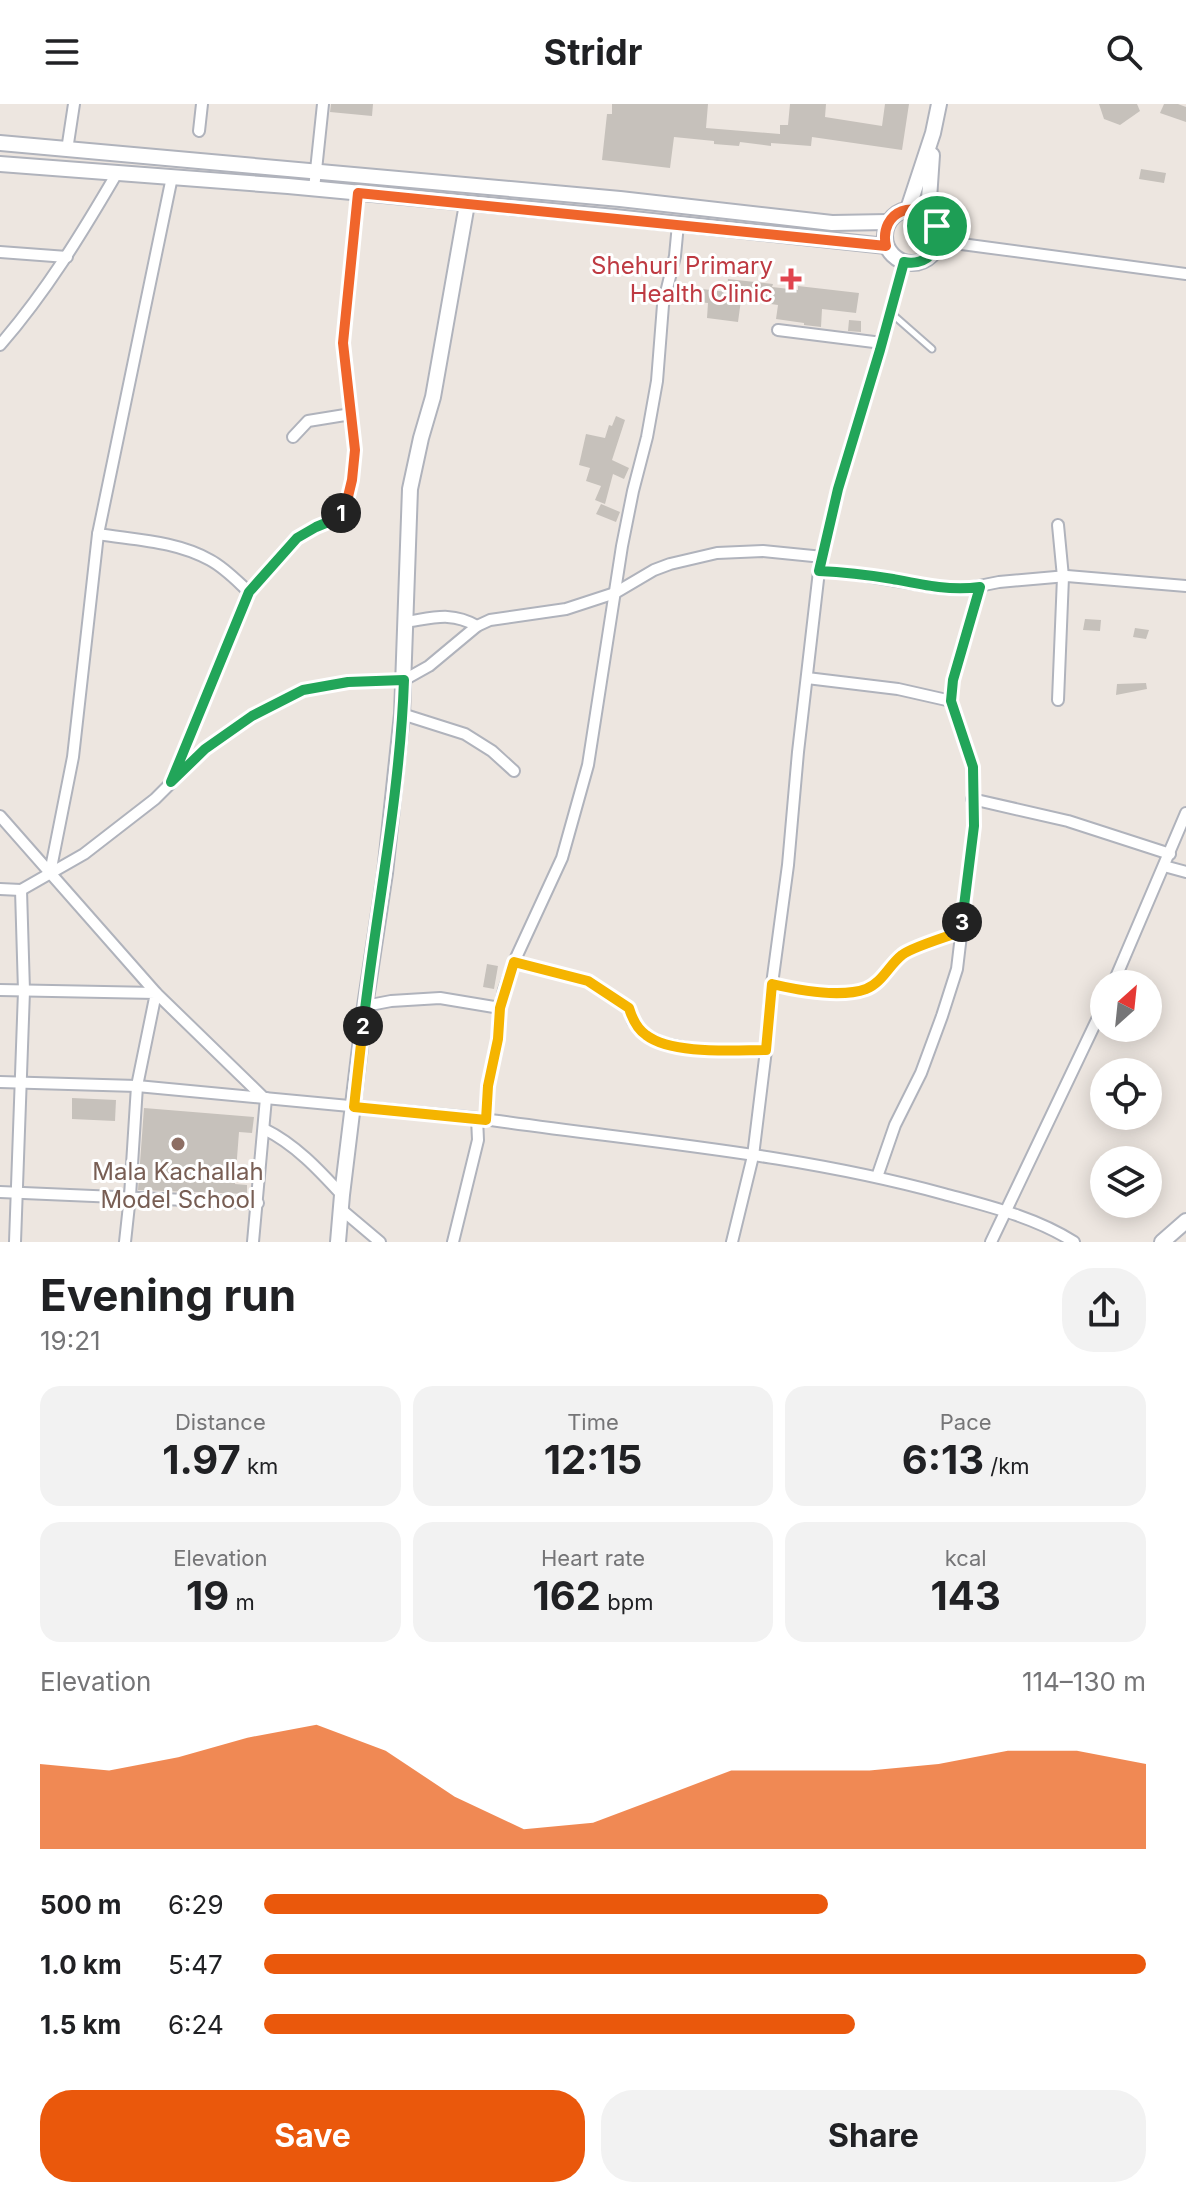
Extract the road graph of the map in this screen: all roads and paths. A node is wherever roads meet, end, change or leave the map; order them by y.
1 (74, 104) edge
2 (202, 104) edge
3 (323, 104) edge
4 (939, 104) edge
5 (199, 131) dead end
6 (933, 133) junction
7 (0, 143) edge
8 (67, 150) junction
9 (0, 164) edge
10 (317, 172) junction
11 (117, 173) junction
12 (172, 177) junction
13 (314, 189) junction
14 (358, 193) junction
15 (467, 204) junction
16 (908, 209) junction
17 (928, 214) junction
18 (888, 222) junction
19 (678, 224) junction
20 (939, 241) junction
21 (886, 246) junction
22 (0, 252) edge
23 (67, 257) junction
24 (904, 262) junction
25 (1186, 274) edge
26 (890, 312) junction
27 (778, 330) dead end
28 (882, 343) junction
29 (0, 345) edge
30 (932, 349) dead end
31 (350, 410) junction
32 (293, 437) dead end
33 (1058, 525) dead end
34 (98, 534) junction
35 (823, 557) junction
36 (819, 571) junction
37 (1063, 577) junction
38 (1186, 586) edge
39 (980, 587) junction
40 (249, 592) junction
41 (615, 593) junction
42 (405, 622) junction
43 (477, 626) junction
44 (807, 678) junction
45 (404, 680) junction
46 (1058, 700) dead end
47 (951, 701) junction
48 (402, 714) junction
49 (514, 771) dead end
50 (171, 782) junction
51 (972, 799) junction
52 (1186, 813) edge
53 (0, 816) edge
54 (1170, 854) junction
55 (1164, 866) junction
56 (1186, 872) edge
57 (50, 873) junction
58 (0, 889) edge
59 (21, 890) junction
60 (960, 932) junction
61 (514, 962) junction
62 (1119, 970) edge
63 (772, 984) junction
64 (0, 990) edge
65 (24, 991) junction
66 (156, 993) junction
67 (365, 1006) junction
68 (500, 1008) junction
69 (1090, 1034) edge
70 (766, 1050) junction
71 (0, 1082) edge
72 (22, 1082) junction
73 (137, 1086) junction
74 (264, 1098) junction
75 (354, 1107) junction
76 (482, 1119) junction
77 (264, 1129) junction
78 (753, 1156) junction
79 (877, 1177) junction
80 (0, 1192) edge
81 (17, 1192) junction
82 (130, 1196) junction
83 (258, 1203) junction
84 (342, 1203) junction
85 (1006, 1211) junction
86 (1186, 1221) edge
87 (15, 1242) edge
88 (125, 1242) edge
89 (253, 1242) edge
90 (338, 1242) edge
91 (380, 1242) edge
92 (453, 1242) edge
93 (732, 1242) edge
94 (991, 1242) edge
95 (1074, 1242) edge
96 (1162, 1242) edge

1 - 8 street
2 - 5 street
3 - 10 street
4 - 6 main road
6 - 16 main road
6 - 17 main road
7 - 8 main road
8 - 10 main road
9 - 11 main road
10 - 13 street
10 - 18 main road
11 - 12 main road
11 - 23 street
12 - 13 main road
12 - 34 street
13 - 14 main road
14 - 15 main road
14 - 31 street
15 - 19 main road
15 - 42 main road
16 - 17 main road
16 - 18 main road
17 - 20 main road
18 - 21 main road
19 - 21 main road
19 - 41 street
20 - 24 main road
20 - 25 street
21 - 24 main road
22 - 23 street
23 - 29 street
24 - 26 street
26 - 28 street
26 - 30 lane
27 - 28 street
28 - 35 street
31 - 32 street
31 - 40 street
33 - 37 street
34 - 40 street
34 - 57 street
35 - 36 street
35 - 41 street
36 - 39 street
36 - 44 street
37 - 38 street
37 - 39 street
37 - 46 street
39 - 47 street
40 - 50 street
41 - 43 street
41 - 61 street
42 - 43 street
42 - 45 main road
43 - 45 street
44 - 47 street
44 - 63 street
45 - 48 main road
45 - 50 street
47 - 51 street
48 - 49 street
48 - 67 main road
50 - 57 street
51 - 54 street
51 - 60 street
52 - 54 street
53 - 57 street
54 - 55 street
55 - 56 street
55 - 62 street
57 - 59 street
57 - 66 street
58 - 59 street
59 - 65 street
60 - 63 street
60 - 79 street
61 - 68 street
61 - 70 street
63 - 70 street
64 - 65 street
65 - 66 street
65 - 72 street
66 - 73 street
66 - 74 street
67 - 68 street
67 - 75 main road
68 - 76 street
69 - 85 street
70 - 78 street
71 - 72 street
72 - 73 street
72 - 81 street
73 - 74 street
73 - 82 street
74 - 75 street
74 - 77 street
75 - 76 street
75 - 84 main road
76 - 78 street
76 - 92 street
77 - 83 street
77 - 84 street
78 - 79 street
78 - 93 street
79 - 85 street
80 - 81 street
81 - 82 street
81 - 87 street
82 - 83 street
82 - 88 street
83 - 89 street
84 - 90 main road
84 - 91 street
85 - 94 street
85 - 95 street
86 - 96 main road

